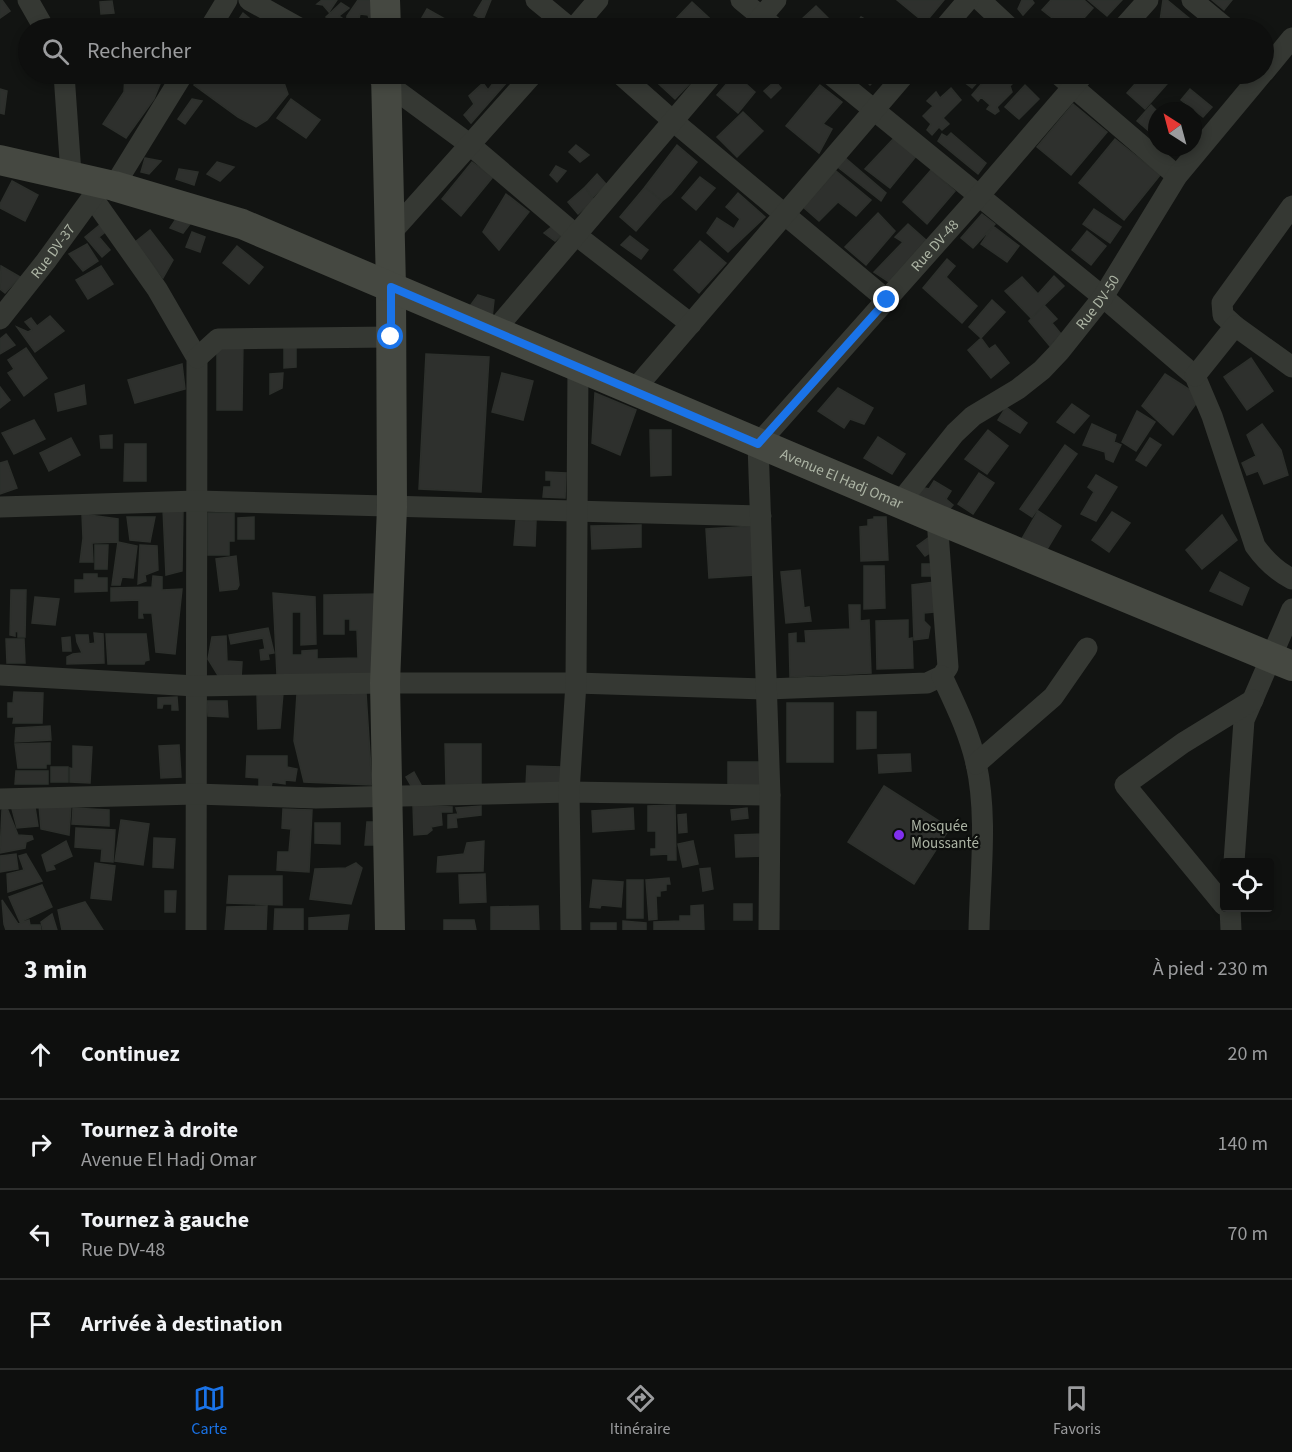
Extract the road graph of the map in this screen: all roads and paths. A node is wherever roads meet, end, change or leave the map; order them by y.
1 (28, 0) edge
2 (227, 0) edge
3 (249, 0) edge
4 (386, 0) edge
5 (536, 0) edge
6 (598, 0) edge
7 (741, 0) edge
8 (776, 0) edge
9 (968, 0) edge
10 (980, 0) edge
11 (1148, 0) edge
12 (1192, 0) edge
13 (38, 18) edge
14 (216, 18) edge
15 (281, 18) edge
16 (386, 18) edge
17 (559, 18) edge
18 (581, 18) edge
19 (757, 18) edge
20 (767, 18) edge
21 (953, 18) edge
22 (999, 18) edge
23 (1132, 18) edge
24 (1214, 18) edge
25 (1292, 38) edge
26 (1274, 58) edge
27 (65, 84) edge
28 (176, 84) edge
29 (382, 84) edge
30 (392, 84) edge
31 (524, 84) edge
32 (631, 84) edge
33 (704, 84) edge
34 (842, 84) edge
35 (896, 84) edge
36 (1067, 84) edge
37 (1078, 84) edge
38 (1252, 84) edge
39 (874, 110) junction
40 (673, 121) junction
41 (469, 144) junction
42 (0, 160) edge
43 (71, 174) junction
44 (1177, 176) junction
45 (103, 189) junction
46 (978, 197) junction
47 (1292, 206) edge
48 (784, 215) junction
49 (390, 234) junction
50 (576, 235) junction
51 (391, 287) junction
52 (1103, 297) junction
53 (887, 300) junction
54 (0, 319) edge
55 (691, 324) junction
56 (1235, 326) junction
57 (495, 330) junction
58 (391, 337) junction
59 (197, 358) junction
60 (578, 366) junction
61 (1292, 368) edge
62 (1195, 376) junction
63 (634, 390) junction
64 (758, 444) junction
65 (197, 501) junction
66 (900, 502) junction
67 (0, 507) edge
68 (392, 507) junction
69 (577, 511) junction
70 (761, 516) junction
71 (937, 519) junction
72 (1292, 579) edge
73 (1292, 609) edge
74 (1087, 648) dead end
75 (1281, 662) edge
76 (0, 675) edge
77 (942, 676) junction
78 (385, 683) junction
79 (576, 683) junction
80 (196, 686) junction
81 (767, 689) junction
82 (1253, 700) junction
83 (976, 764) junction
84 (569, 792) junction
85 (196, 794) junction
86 (770, 795) junction
87 (387, 796) junction
88 (0, 799) edge
89 (1234, 858) edge
90 (1220, 902) edge
91 (196, 930) edge
92 (390, 930) edge
93 (571, 930) edge
94 (769, 930) edge
95 (979, 930) edge

1 - 13 street
2 - 14 street
3 - 15 street
4 - 16 street
5 - 17 street
6 - 18 street
7 - 19 street
8 - 20 street
9 - 21 street
10 - 22 street
11 - 23 street
12 - 24 street
25 - 26 street, Rue DV-50
27 - 43 street
28 - 45 street, Rue DV-37
29 - 49 street
30 - 41 street
31 - 41 street
32 - 40 street
33 - 40 street
34 - 39 street
35 - 39 street
36 - 46 street, Rue DV-48
37 - 44 street
38 - 44 street, Rue DV-50
39 - 46 street
39 - 48 street
40 - 48 street
40 - 50 street
41 - 49 street
41 - 50 street
42 - 43 street
43 - 45 street, Avenue El Hadj Omar
44 - 52 street, Rue DV-50
45 - 51 street, Avenue El Hadj Omar
45 - 54 street, Rue DV-37
45 - 59 street
46 - 52 street
46 - 53 street, Rue DV-48
47 - 56 street
48 - 53 street
48 - 55 street
49 - 51 street
50 - 55 street
50 - 57 street
51 - 57 street, Avenue El Hadj Omar
51 - 58 street
52 - 62 street
52 - 66 street, Rue DV-50
53 - 64 street, Rue DV-48
55 - 63 street
56 - 61 street
56 - 62 street
57 - 60 street, Avenue El Hadj Omar
58 - 59 street
58 - 68 street
59 - 65 street
60 - 63 street, Avenue El Hadj Omar
60 - 69 street
62 - 72 street
63 - 64 street, Avenue El Hadj Omar
64 - 66 street, Avenue El Hadj Omar
64 - 70 street
65 - 67 street
65 - 68 street
65 - 80 street
66 - 71 street, Avenue El Hadj Omar
68 - 69 street
68 - 78 street
69 - 70 street
69 - 79 street
70 - 81 street
71 - 75 street, Avenue El Hadj Omar
71 - 77 street
73 - 75 street
74 - 83 street
75 - 82 street
76 - 80 street
77 - 81 street
77 - 83 street
78 - 79 street
78 - 80 street
78 - 87 street
79 - 81 street
79 - 84 street
80 - 85 street
81 - 86 street
82 - 89 street
82 - 90 street
83 - 95 street
84 - 86 street
84 - 87 street
84 - 93 street
85 - 87 street
85 - 88 street
85 - 91 street
86 - 94 street
87 - 92 street

